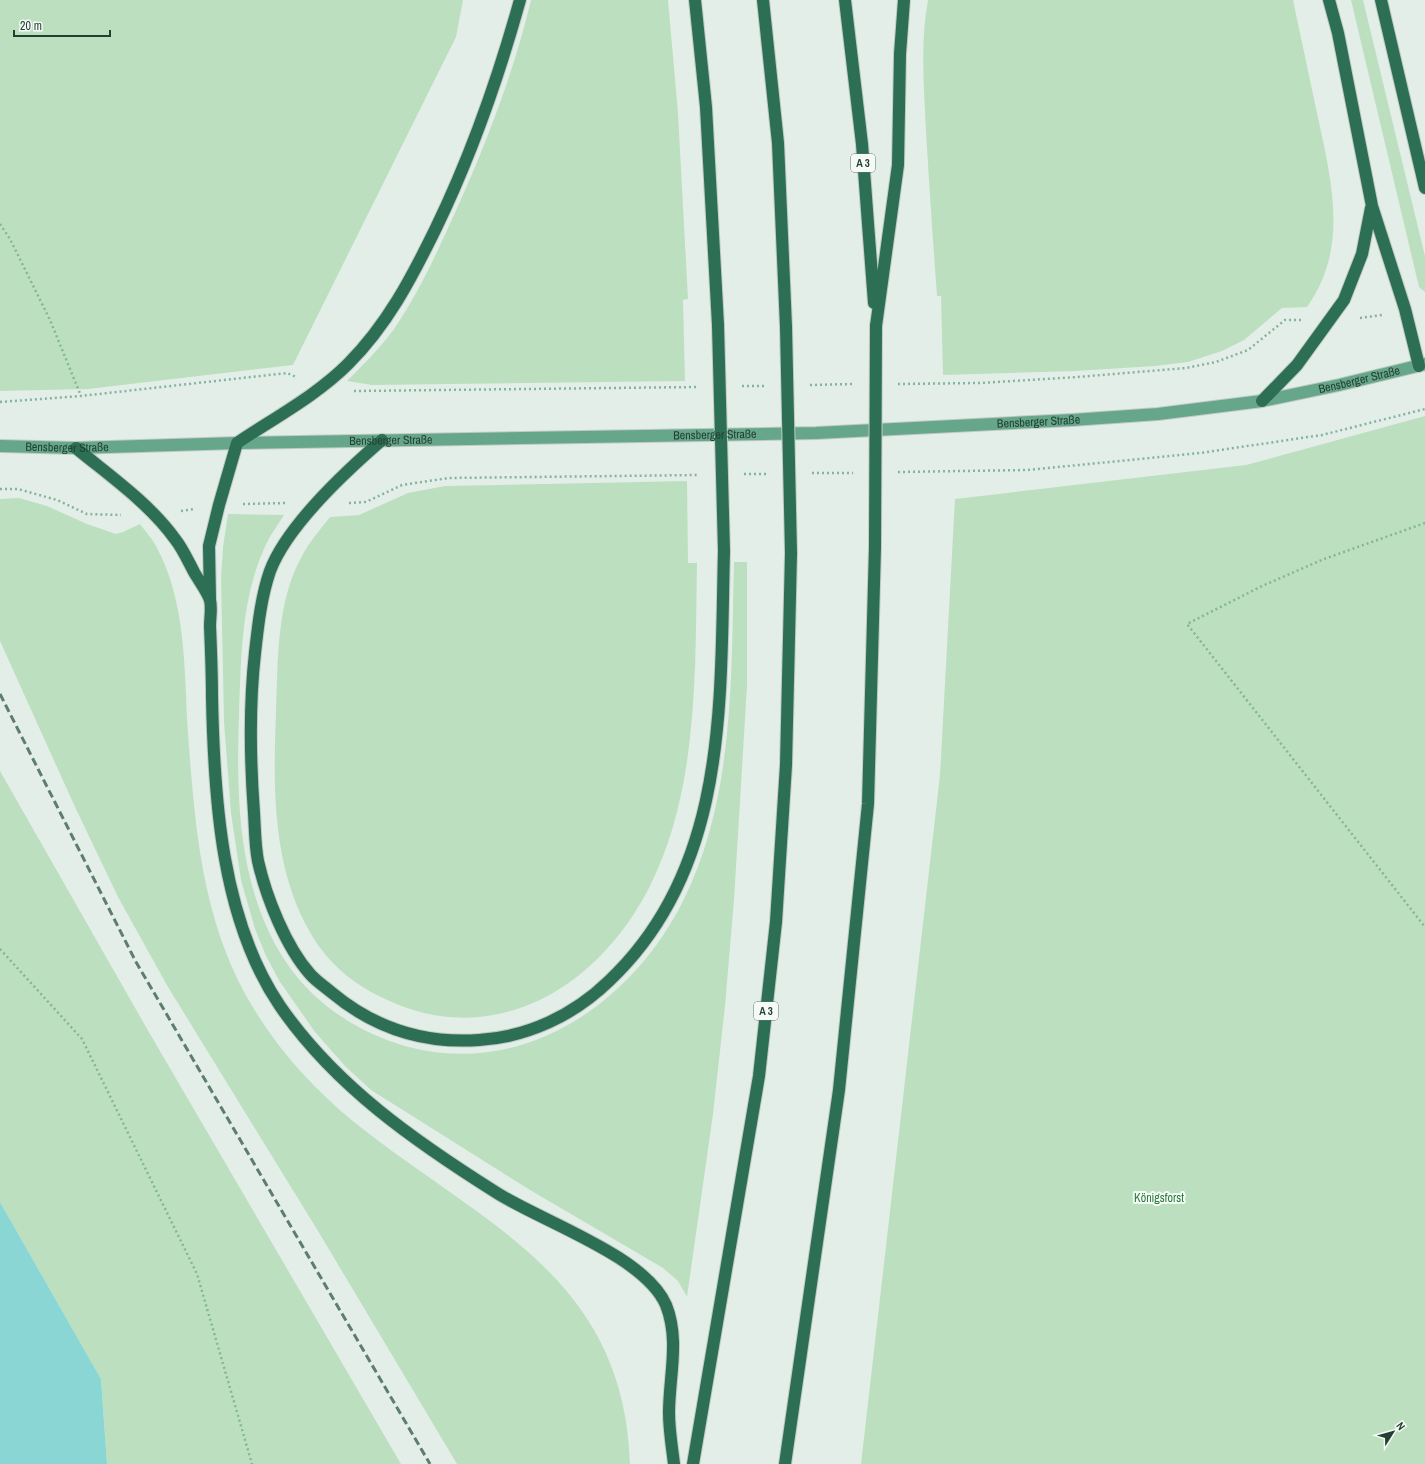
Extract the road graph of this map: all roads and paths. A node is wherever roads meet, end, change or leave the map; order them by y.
1 (520, 0) edge
2 (695, 0) edge
3 (763, 0) edge
4 (845, 0) edge
5 (904, 0) edge
6 (1329, 0) edge
7 (1381, 0) edge
8 (1415, 147) junction
9 (1425, 160) edge
10 (1425, 188) edge
11 (1372, 206) junction
12 (0, 224) edge
13 (876, 326) junction
14 (1422, 365) edge
15 (81, 396) dead end
16 (1262, 401) junction
17 (1425, 409) edge
18 (382, 440) junction
19 (237, 442) junction
20 (0, 446) edge
21 (76, 448) junction
22 (894, 472) dead end
23 (854, 473) dead end
24 (743, 474) dead end
25 (775, 474) dead end
26 (806, 474) dead end
27 (703, 475) dead end
28 (0, 489) edge
29 (318, 504) junction
30 (219, 505) junction
31 (155, 515) junction
32 (1425, 523) edge
33 (210, 601) junction
34 (1425, 927) edge
35 (0, 949) edge
36 (252, 1464) edge
37 (674, 1464) edge
38 (693, 1464) edge
39 (785, 1464) edge

1 - 19 highway
2 - 29 highway, bridge
3 - 38 highway, A 3, bridge
4 - 13 highway, A 3
5 - 13 highway
6 - 11 highway
7 - 8 highway
8 - 9 highway
8 - 10 highway
11 - 14 highway
11 - 16 highway
12 - 15 path
13 - 39 highway, A 3, bridge
14 - 16 main road, Bensberger Straße
16 - 18 main road, Bensberger Straße
17 - 22 path
18 - 19 main road, Bensberger Straße
18 - 29 highway
19 - 21 main road, Bensberger Straße
19 - 30 highway
20 - 21 main road, Bensberger Straße
21 - 31 highway
23 - 26 path
24 - 25 path
27 - 29 path
28 - 31 path
29 - 30 path
30 - 31 path
30 - 33 highway
31 - 33 highway
32 - 34 path
33 - 37 highway
35 - 36 path

